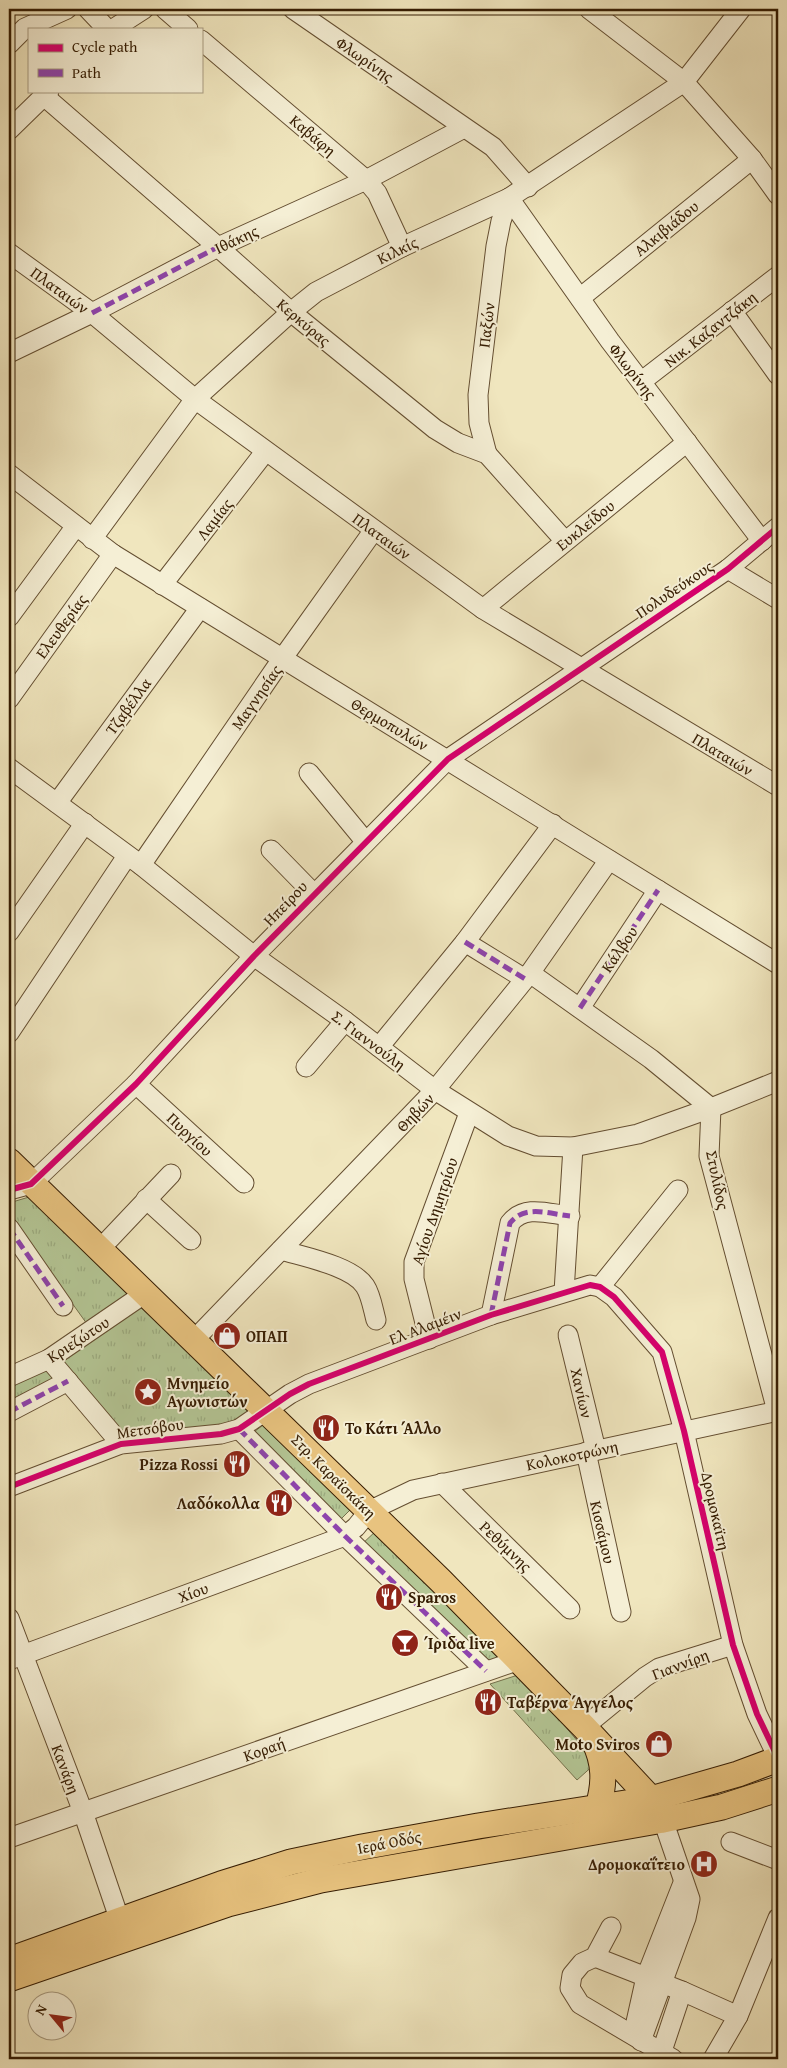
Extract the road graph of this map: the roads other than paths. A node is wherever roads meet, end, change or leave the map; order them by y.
1 (66, 9) edge
2 (88, 9) edge
3 (144, 9) edge
4 (165, 9) edge
5 (293, 9) edge
6 (589, 9) edge
7 (741, 9) edge
8 (106, 28) edge
9 (115, 28) edge
10 (187, 28) edge
11 (202, 41) edge
12 (9, 44) edge
13 (684, 82) junction
14 (46, 94) edge
15 (464, 128) junction
16 (9, 130) edge
17 (752, 159) junction
18 (366, 180) junction
19 (528, 187) junction
20 (778, 195) edge
21 (509, 198) junction
22 (218, 247) junction
23 (402, 247) junction
24 (9, 253) edge
25 (778, 276) edge
26 (580, 298) junction
27 (291, 312) junction
28 (732, 312) junction
29 (92, 313) junction
30 (9, 353) edge
31 (778, 374) edge
32 (642, 381) junction
33 (194, 400) junction
34 (687, 442) junction
35 (265, 452) junction
36 (487, 454) junction
37 (9, 474) edge
38 (76, 526) junction
39 (778, 527) edge
40 (374, 530) junction
41 (92, 539) junction
42 (565, 541) junction
43 (762, 541) junction
44 (113, 554) junction
45 (728, 569) junction
46 (162, 585) junction
47 (778, 599) edge
48 (200, 608) junction
49 (483, 609) junction
50 (9, 617) edge
51 (282, 659) junction
52 (581, 669) junction
53 (9, 698) edge
54 (448, 759) junction
55 (9, 768) edge
56 (309, 773) dead end
57 (778, 786) edge
58 (57, 803) junction
59 (84, 823) junction
60 (553, 824) junction
61 (365, 841) junction
62 (271, 850) dead end
63 (134, 860) junction
64 (609, 860) junction
65 (658, 890) junction
66 (314, 894) junction
67 (9, 932) edge
68 (466, 942) junction
69 (254, 956) junction
70 (778, 964) edge
71 (527, 976) junction
72 (580, 1008) junction
73 (345, 1021) junction
74 (9, 1033) edge
75 (379, 1047) junction
76 (306, 1067) dead end
77 (778, 1081) edge
78 (136, 1084) junction
79 (436, 1090) junction
80 (711, 1108) junction
81 (469, 1113) junction
82 (573, 1147) junction
83 (9, 1161) edge
84 (171, 1174) dead end
85 (244, 1183) dead end
86 (20, 1187) edge
87 (678, 1190) dead end
88 (146, 1200) junction
89 (570, 1216) junction
90 (9, 1228) edge
91 (191, 1240) dead end
92 (99, 1250) junction
93 (281, 1250) junction
94 (600, 1287) junction
95 (564, 1292) junction
96 (144, 1294) junction
97 (63, 1306) dead end
98 (491, 1315) junction
99 (376, 1320) dead end
100 (568, 1335) dead end
101 (429, 1339) junction
102 (193, 1341) junction
103 (49, 1359) junction
104 (9, 1377) edge
105 (68, 1381) junction
106 (267, 1410) junction
107 (778, 1411) edge
108 (9, 1412) edge
109 (239, 1429) junction
110 (684, 1431) junction
111 (120, 1444) junction
112 (591, 1451) junction
113 (442, 1483) junction
114 (9, 1487) edge
115 (369, 1511) junction
116 (345, 1536) junction
117 (570, 1609) dead end
118 (621, 1612) dead end
119 (9, 1618) edge
120 (733, 1645) junction
121 (16, 1657) edge
122 (519, 1660) junction
123 (486, 1671) junction
124 (584, 1727) junction
125 (778, 1759) edge
126 (778, 1790) edge
127 (598, 1807) junction
128 (657, 1810) junction
129 (83, 1812) junction
130 (9, 1838) edge
131 (731, 1842) dead end
132 (778, 1860) edge
133 (778, 1918) edge
134 (120, 1921) junction
135 (611, 1927) dead end
136 (774, 1941) edge
137 (595, 1956) junction
138 (9, 1960) edge
139 (9, 1979) edge
140 (654, 1980) junction
141 (682, 1991) junction
142 (738, 2016) junction
143 (641, 2042) junction
144 (668, 2055) edge
145 (713, 2059) edge

1 - 12 street
2 - 8 street
3 - 9 street
4 - 10 street
5 - 15 street, Φλωρίνης
6 - 13 street
7 - 13 street, Κιλκίς
11 - 18 street, Καβάφη
13 - 17 street
13 - 19 street, Κιλκίς
14 - 16 street
14 - 22 street, Κερκύρας
15 - 18 street, Ιθάκης
15 - 19 street, Φλωρίνης
17 - 20 street
17 - 26 street, Αλκιβιάδου
18 - 22 street, Ιθάκης
18 - 23 street, Καβάφη
19 - 21 street, Κιλκίς
21 - 23 street, Κιλκίς
21 - 26 street, Φλωρίνης
21 - 36 street, Παξών
22 - 27 street, Κερκύρας
22 - 29 street, Ιθάκης
23 - 27 street, Κιλκίς
24 - 29 street, Πλαταιών
25 - 28 street, Νικ. Καζαντζάκη
26 - 32 street, Φλωρίνης
27 - 33 street, Κιλκίς
27 - 36 street, Κερκύρας
28 - 31 street
28 - 32 street, Νικ. Καζαντζάκη
29 - 30 street, Ιθάκης
29 - 33 street, Πλαταιών
32 - 34 street, Φλωρίνης
33 - 35 street, Πλαταιών
33 - 41 street, Κιλκίς
34 - 42 street, Ευκλείδου
34 - 43 street, Φλωρίνης
35 - 40 street, Πλαταιών
35 - 46 street, Λαμίας
36 - 42 street, Κερκύρας
37 - 38 street, Θερμοπυλών
38 - 41 street, Θερμοπυλών
38 - 50 street
39 - 43 street, Πολυδεύκους
40 - 49 street, Πλαταιών
40 - 51 street, Μαγνησίας
41 - 44 street, Θερμοπυλών
42 - 49 street, Ευκλείδου
43 - 45 street, Πολυδεύκους
44 - 46 street, Θερμοπυλών
44 - 53 street, Ελευθερίας
45 - 47 street
45 - 52 street, Πολυδεύκους
46 - 48 street, Θερμοπυλών
48 - 51 street, Θερμοπυλών
48 - 58 street, Τζαβέλλα
49 - 52 street, Πλαταιών
51 - 54 street, Θερμοπυλών
51 - 63 street, Μαγνησίας
52 - 54 street, Ηπείρου
52 - 57 street, Πλαταιών
54 - 60 street, Θερμοπυλών
54 - 61 street, Ηπείρου
55 - 58 street, Σ. Γιαννούλη
56 - 61 street
58 - 59 street, Σ. Γιαννούλη
59 - 63 street, Σ. Γιαννούλη
59 - 67 street
60 - 64 street, Θερμοπυλών
60 - 68 street
61 - 66 street, Ηπείρου
62 - 66 street
63 - 69 street, Σ. Γιαννούλη
63 - 74 street, Μαγνησίας
64 - 65 street, Θερμοπυλών
64 - 71 street, Θηβών
65 - 70 street, Θερμοπυλών
65 - 72 street, Κάλβου
66 - 69 street, Ηπείρου
68 - 71 street
68 - 75 street
69 - 73 street, Σ. Γιαννούλη
69 - 78 street, Ηπείρου
71 - 72 street
71 - 79 street, Θηβών
72 - 80 street
73 - 75 street, Σ. Γιαννούλη
73 - 76 street
75 - 79 street, Σ. Γιαννούλη
77 - 80 street, Σ. Γιαννούλη
78 - 85 street, Πυργίου
78 - 86 street, Ηπείρου
79 - 81 street, Σ. Γιαννούλη
79 - 93 street, Θηβών
80 - 82 street, Σ. Γιαννούλη
80 - 107 street, Στυλίδος
81 - 82 street, Σ. Γιαννούλη
81 - 101 street, Αγίου Δημητρίου
82 - 89 street
83 - 86 main road, Στρ. Καραϊσκάκη
84 - 88 street
86 - 92 main road, Στρ. Καραϊσκάκη
87 - 94 street
88 - 91 street
88 - 92 street
89 - 95 street
89 - 98 street
90 - 97 street
92 - 96 main road, Στρ. Καραϊσκάκη
93 - 99 street
93 - 102 street, Θηβών
94 - 95 street, Ελ Αλαμέιν
94 - 110 street, Δρομοκαϊτη
95 - 98 street, Ελ Αλαμέιν
96 - 102 main road, Στρ. Καραϊσκάκη
96 - 103 street, Κριεζώτου
98 - 101 street, Ελ Αλαμέιν
100 - 112 street, Χανίων
101 - 106 street, Ελ Αλαμέιν
102 - 106 main road, Στρ. Καραϊσκάκη
103 - 104 street, Κριεζώτου
103 - 105 street
105 - 108 street
105 - 111 street
106 - 109 street, Μετσόβου
106 - 115 main road, Στρ. Καραϊσκάκη
107 - 110 street, Κολοκοτρώνη
109 - 111 street, Μετσόβου
109 - 116 street
110 - 112 street, Κολοκοτρώνη
110 - 120 street, Δρομοκαϊτη
111 - 114 street, Μετσόβου
112 - 113 street, Κολοκοτρώνη
112 - 118 street, Κισσάμου
113 - 115 street, Κολοκοτρώνη
113 - 117 street, Ρεθύμνης
115 - 116 street, Χίου
115 - 122 main road, Στρ. Καραϊσκάκη
116 - 121 street, Χίου
116 - 123 street
119 - 121 street, Κανάρη
120 - 124 street, Γιαννίρη
120 - 125 street, Δρομοκαϊτη
121 - 129 street, Κανάρη
122 - 123 street, Κοραή
122 - 124 main road, Στρ. Καραϊσκάκη
123 - 129 street, Κοραή
124 - 127 main road
124 - 128 main road, Στρ. Καραϊσκάκη
125 - 128 main road, Ιερά Οδός
126 - 128 main road, Ιερά Οδός
127 - 128 main road, Ιερά Οδός
127 - 134 main road, Ιερά Οδός
128 - 139 main road, Ιερά Οδός
128 - 140 street
129 - 130 street, Κοραή
129 - 134 street, Κανάρη
131 - 132 street
133 - 136 street
134 - 138 main road, Ιερά Οδός
135 - 137 street
136 - 142 street
137 - 140 street
137 - 143 street
140 - 141 street
140 - 143 street
141 - 142 street
141 - 144 street
142 - 145 street
143 - 144 street

